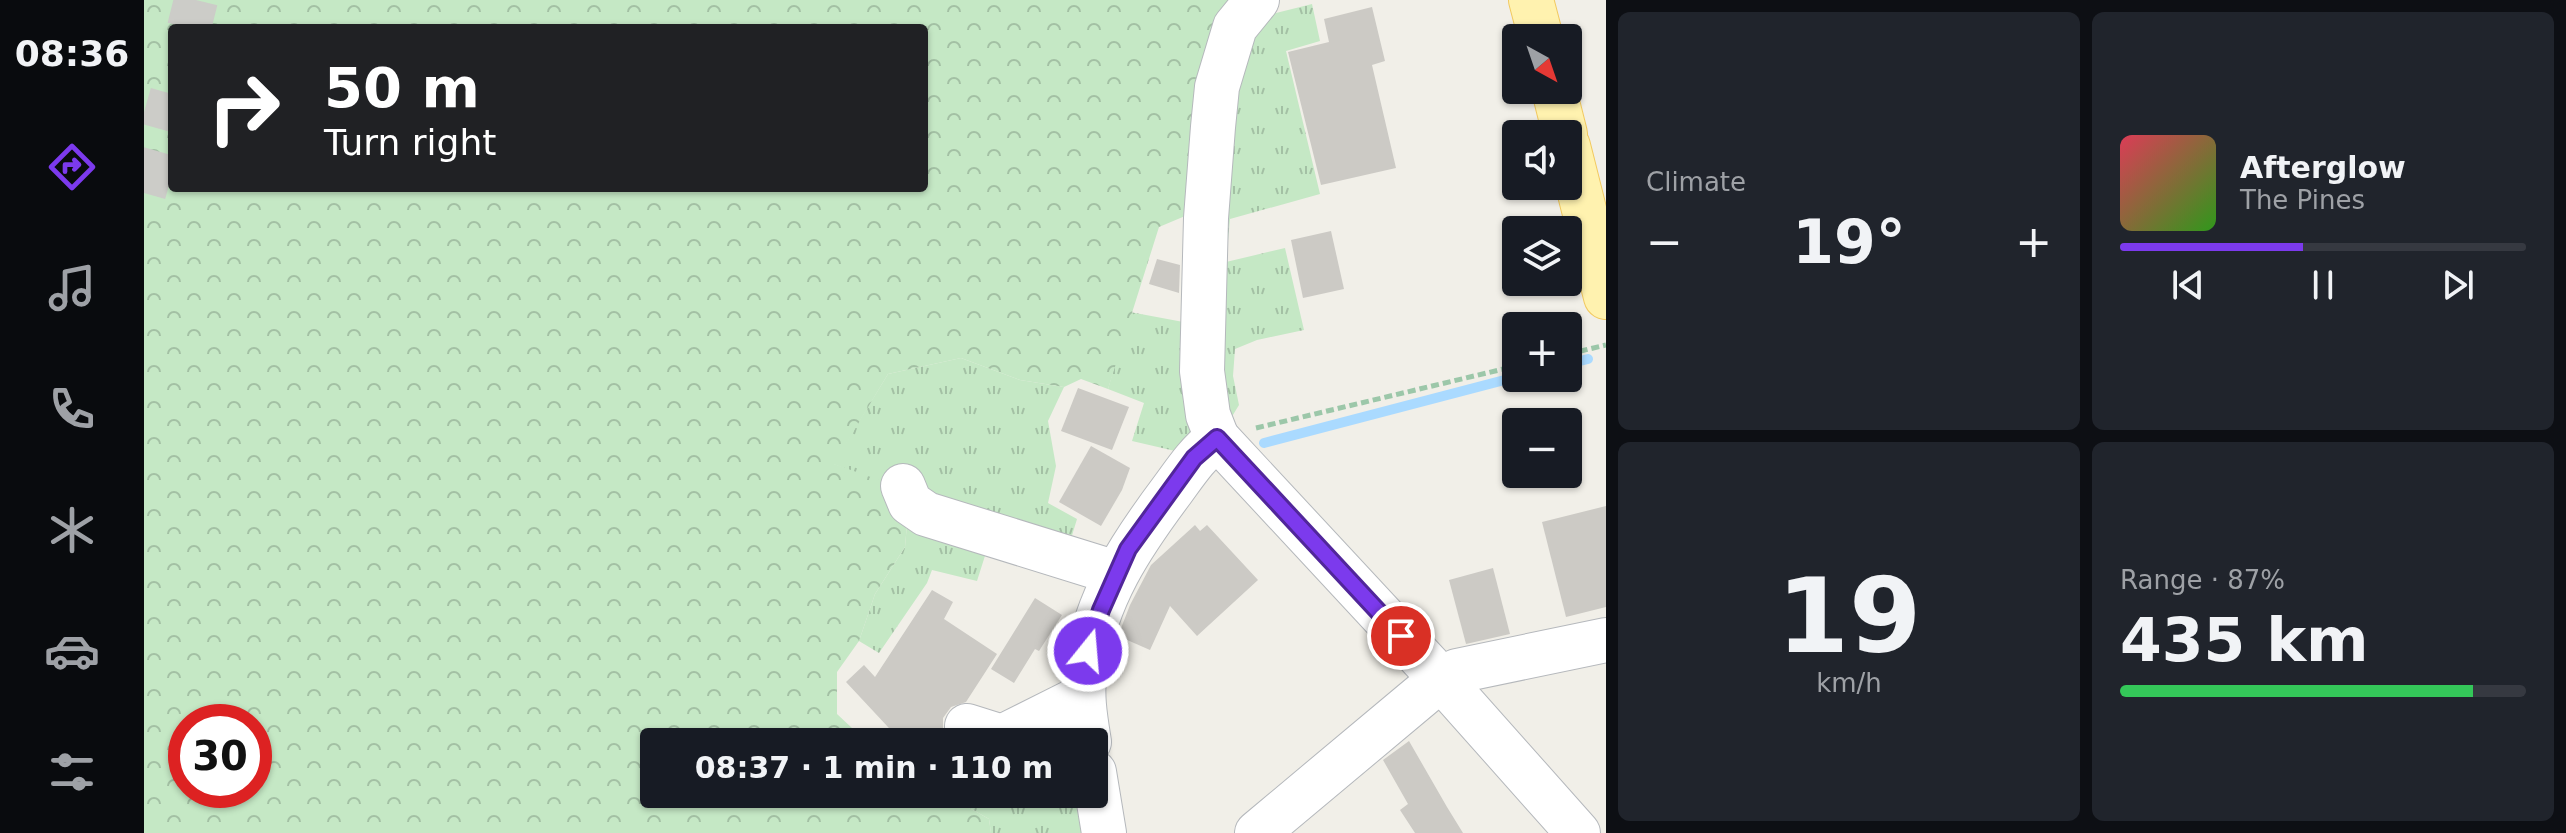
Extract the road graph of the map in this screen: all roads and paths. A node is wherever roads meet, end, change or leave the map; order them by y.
1 (1257, 0) edge
2 (1531, 0) edge
3 (1537, 24) edge
4 (1582, 200) edge
5 (1606, 297) edge
6 (1606, 345) edge
7 (1582, 351) edge
8 (1502, 369) edge
9 (1217, 438) junction
10 (903, 486) dead end
11 (1116, 573) junction
12 (1606, 640) edge
13 (1441, 679) junction
14 (1082, 697) junction
15 (967, 726) dead end
16 (1087, 728) edge
17 (1100, 808) edge
18 (1104, 833) edge
19 (1257, 833) edge
20 (1578, 833) edge

1 - 9 street
2 - 3 main road
4 - 5 main road
6 - 7 path
8 - 9 path
9 - 11 street
9 - 13 street
10 - 11 street
11 - 14 street
12 - 13 street
13 - 19 street
13 - 20 street
14 - 15 street
14 - 16 street
17 - 18 street

